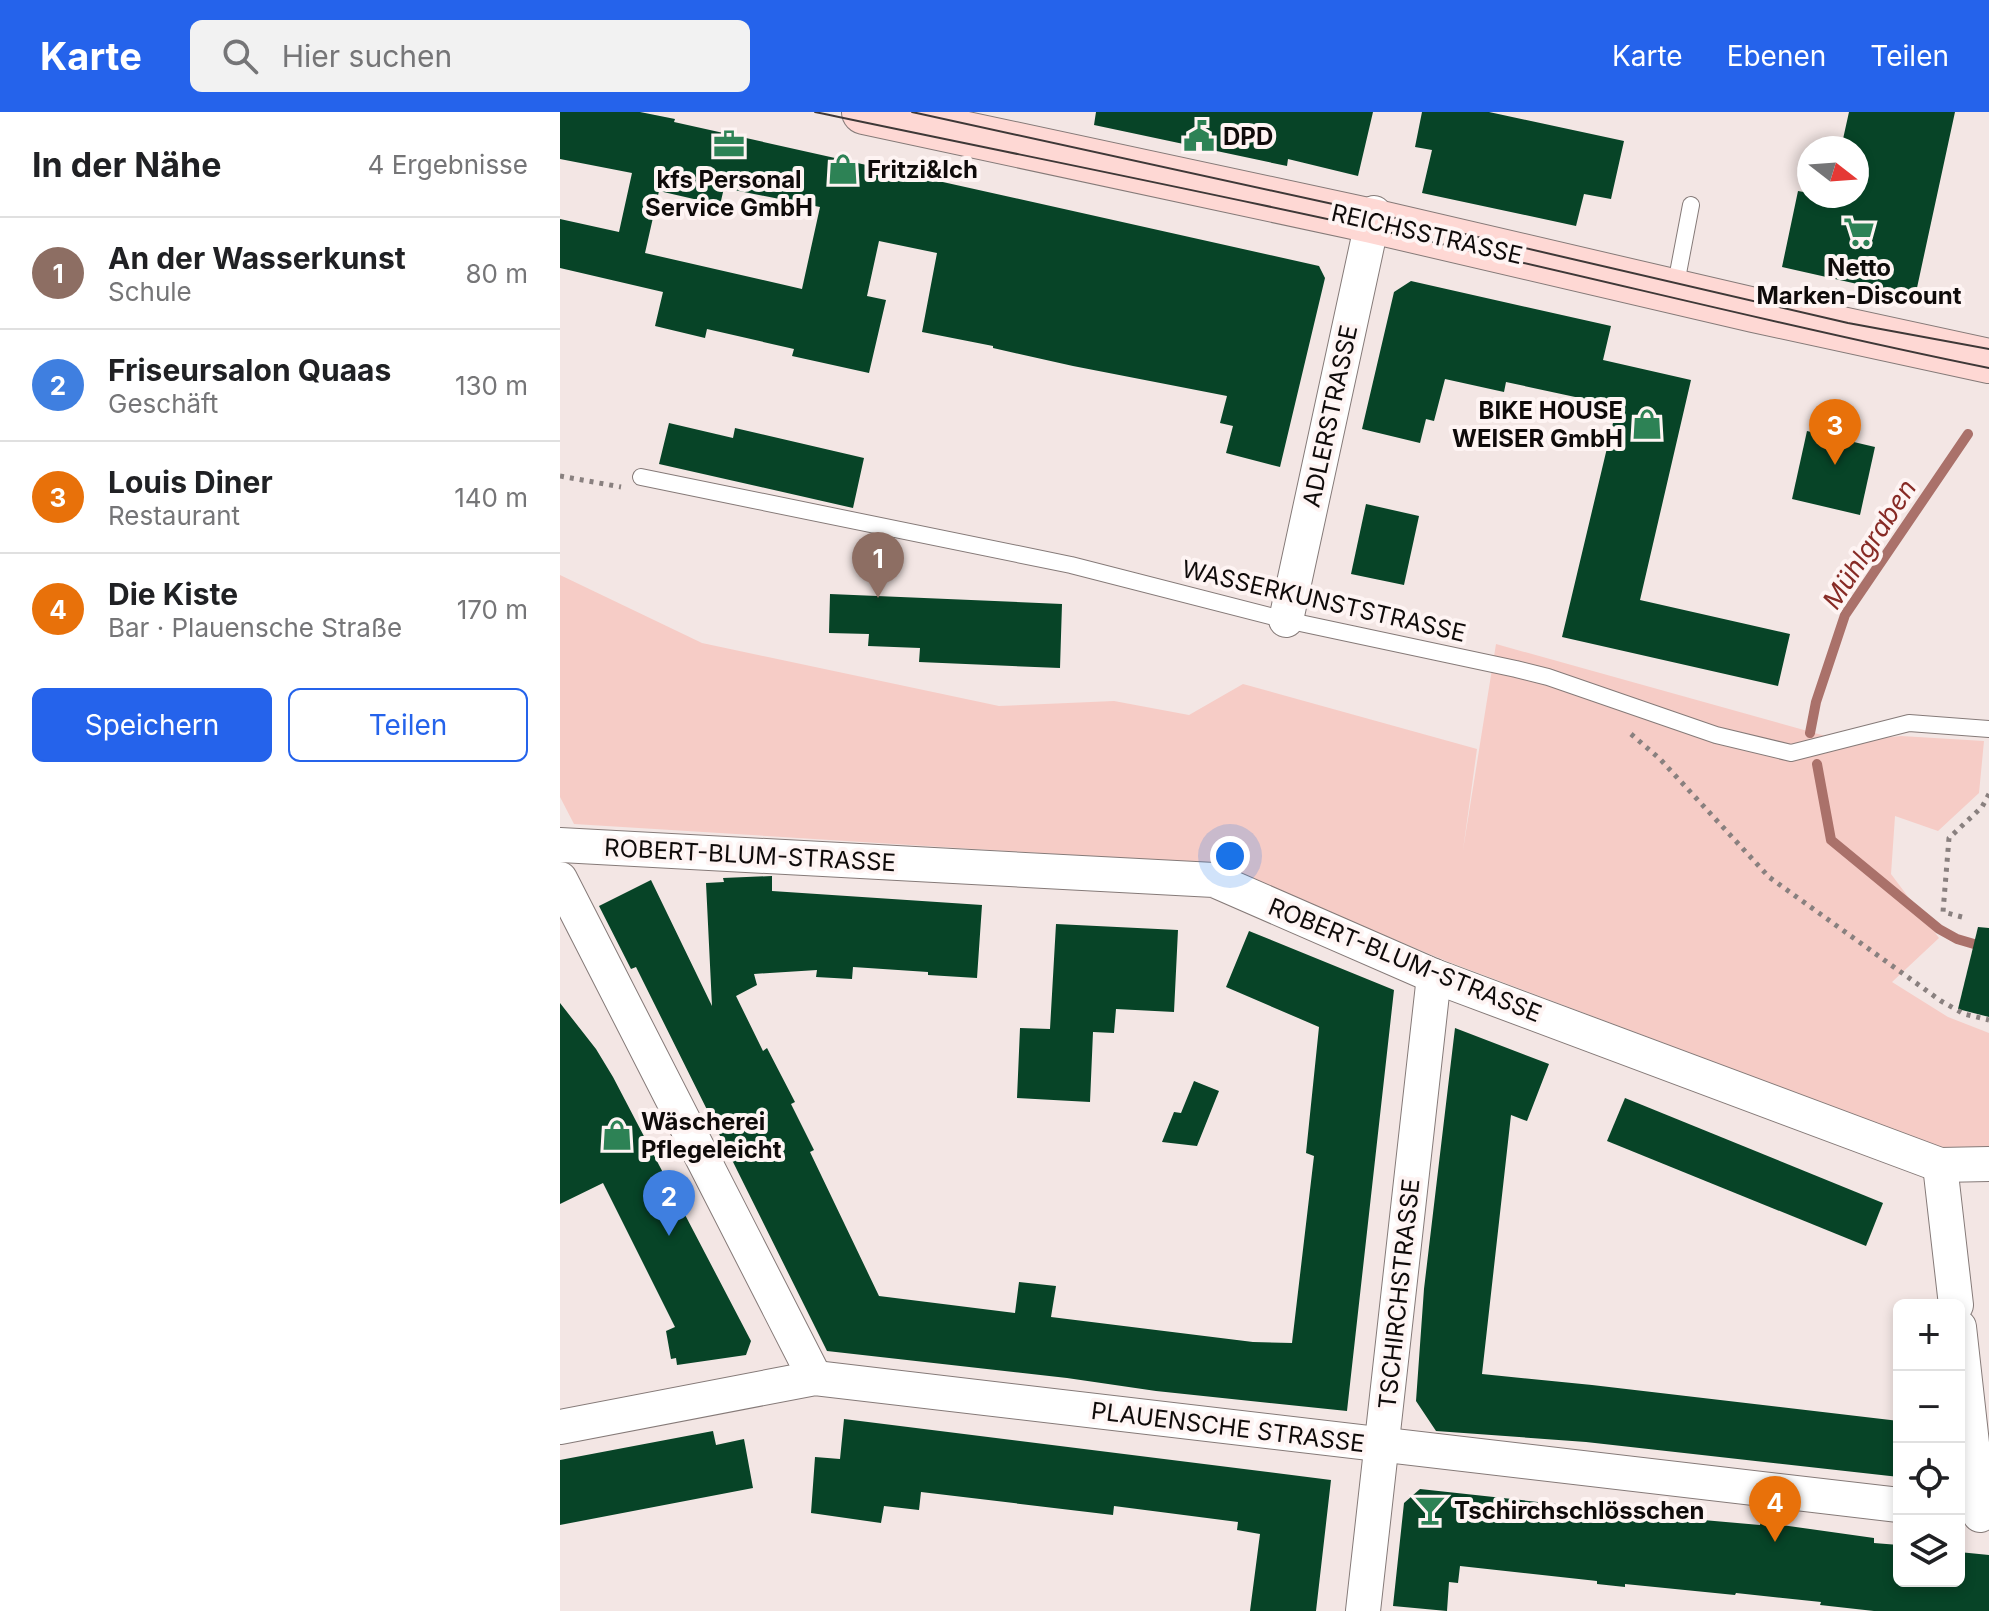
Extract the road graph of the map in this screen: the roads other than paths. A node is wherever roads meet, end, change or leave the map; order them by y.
1 (864, 112) edge
2 (1691, 205) dead end
3 (1373, 217) junction
4 (1675, 290) junction
5 (1989, 361) edge
6 (641, 477) road end
7 (1286, 620) junction
8 (1989, 729) edge
9 (560, 845) edge
10 (560, 879) edge
11 (1434, 976) junction
12 (1989, 1164) edge
13 (1940, 1165) junction
14 (1955, 1299) edge
15 (1963, 1371) edge
16 (815, 1378) junction
17 (560, 1427) edge
18 (1382, 1445) junction
19 (1893, 1504) edge
20 (1976, 1514) edge
21 (1363, 1611) edge

1 - 3 main road, REICHSSTRASSE
2 - 4 lane
3 - 4 main road, REICHSSTRASSE
3 - 7 street, ADLERSTRASSE
4 - 5 main road, REICHSSTRASSE
6 - 7 lane, WASSERKUNSTSTRASSE
7 - 8 lane, WASSERKUNSTSTRASSE
9 - 11 street, ROBERT-BLUM-STRASSE
10 - 16 street
11 - 13 street, ROBERT-BLUM-STRASSE
11 - 18 street, TSCHIRCHSTRASSE
12 - 13 street, ROBERT-BLUM-STRASSE
13 - 14 street
15 - 20 street
16 - 17 street, PLAUENSCHE STRASSE
16 - 18 street, PLAUENSCHE STRASSE
18 - 19 street, PLAUENSCHE STRASSE
18 - 21 street, TSCHIRCHSTRASSE

